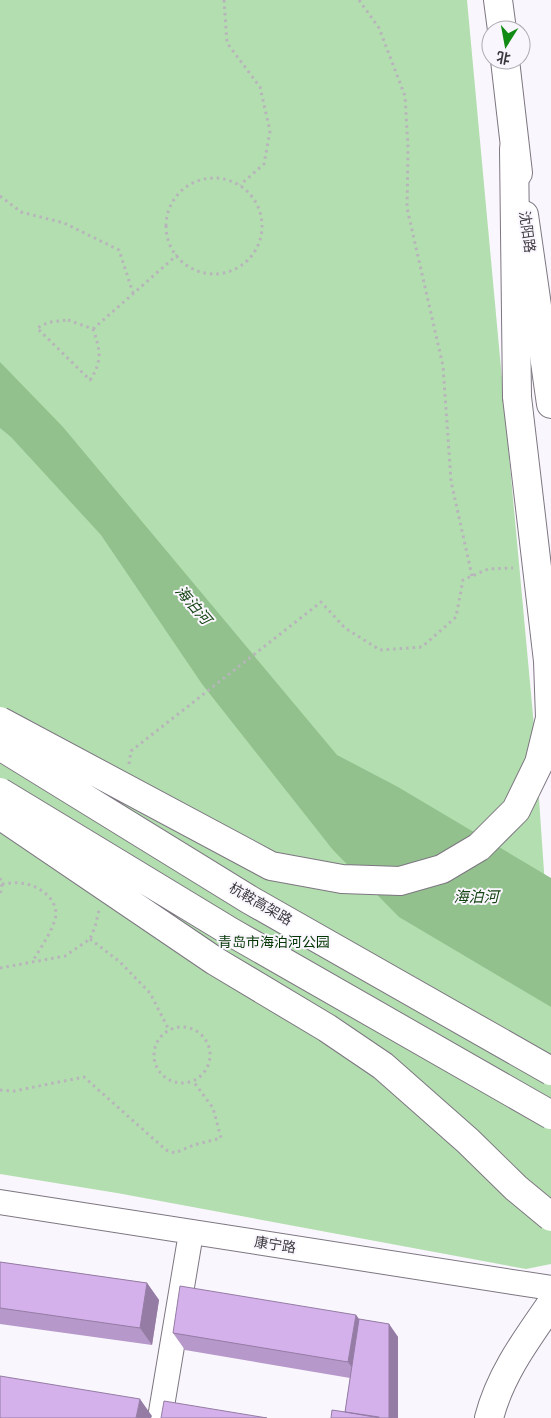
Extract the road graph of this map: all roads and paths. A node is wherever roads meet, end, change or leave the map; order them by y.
1 (224, 0) edge
2 (359, 0) edge
3 (498, 0) edge
4 (501, 20) edge
5 (506, 70) edge
6 (514, 149) junction
7 (240, 186) junction
8 (0, 196) edge
9 (177, 256) junction
10 (134, 293) junction
11 (93, 329) junction
12 (551, 404) edge
13 (516, 568) dead end
14 (472, 576) junction
15 (201, 696) dead end
16 (0, 721) edge
17 (0, 746) edge
18 (0, 792) edge
19 (0, 816) edge
20 (0, 878) edge
21 (2, 884) junction
22 (0, 896) edge
23 (90, 939) dead end
24 (32, 962) dead end
25 (169, 1030) junction
26 (551, 1071) edge
27 (193, 1081) junction
28 (0, 1090) edge
29 (551, 1115) edge
30 (0, 1202) edge
31 (551, 1217) edge
32 (191, 1233) junction
33 (551, 1288) edge
34 (551, 1304) edge
35 (160, 1418) edge
36 (489, 1418) edge

1 - 7 path
2 - 14 path
3 - 4 main road
5 - 6 main road, 沈阳路
6 - 12 main road, 沈阳路
6 - 16 main road, bridge
7 - 9 path
7 - 9 path
8 - 10 path
9 - 10 path
10 - 11 path
11 - 11 path
13 - 14 path
14 - 15 path
17 - 26 main road, 杭鞍高架路, bridge
18 - 29 main road, bridge
19 - 31 main road, bridge
20 - 21 path
21 - 22 path
21 - 24 path
23 - 25 path
25 - 27 path
25 - 27 path
27 - 28 path
30 - 32 street, 康宁路
32 - 33 street, 康宁路
32 - 35 street
34 - 36 main road

